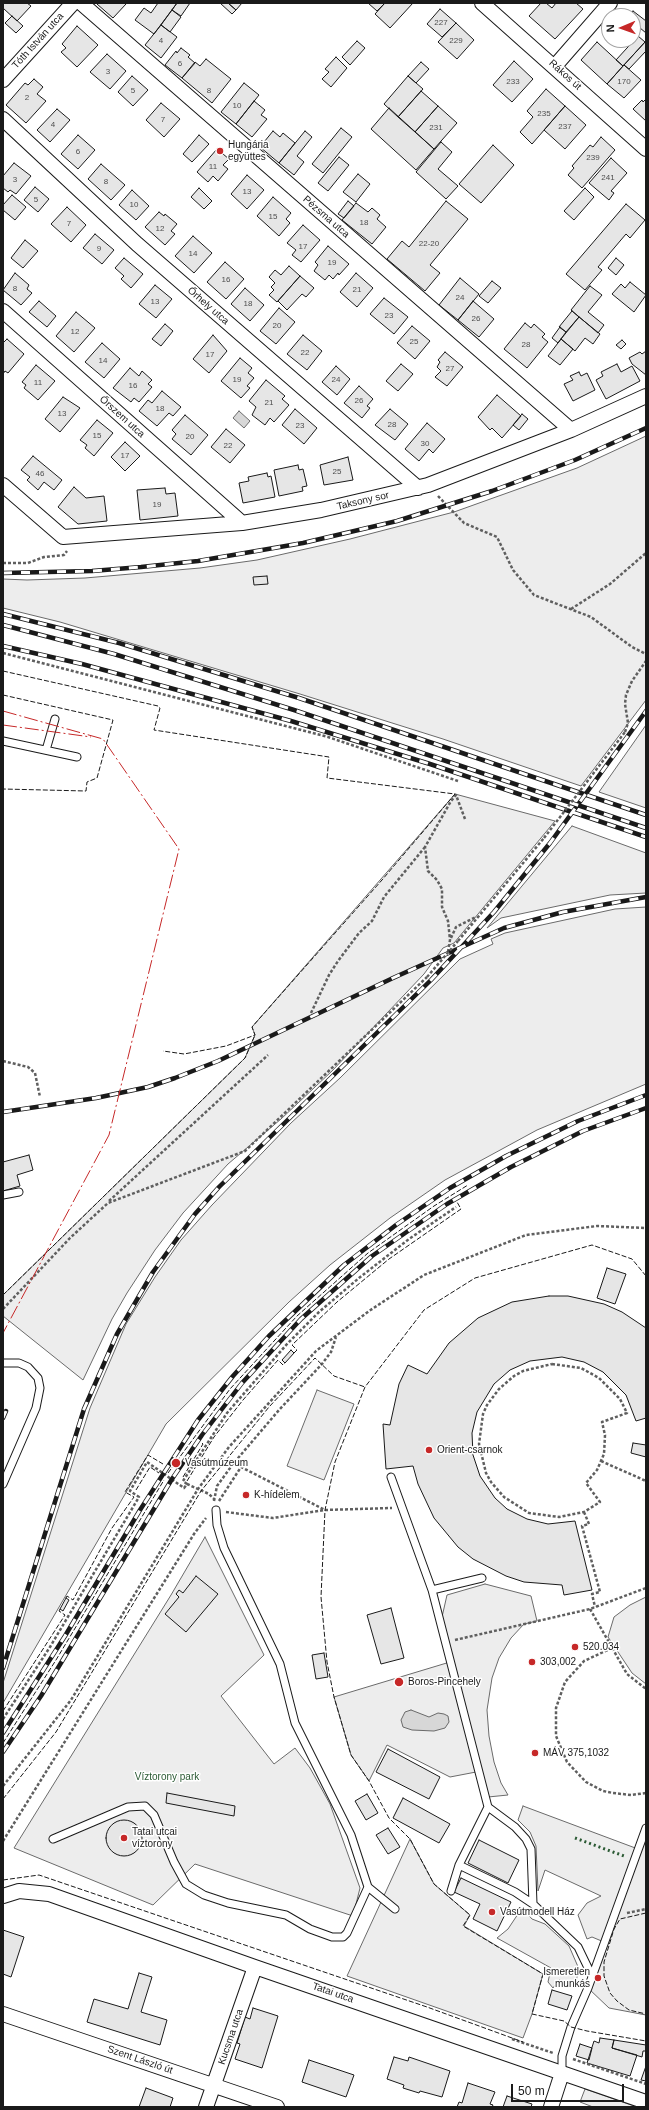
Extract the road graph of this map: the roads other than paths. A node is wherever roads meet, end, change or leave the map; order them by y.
1 (73, 3) edge
2 (81, 3) edge
3 (482, 3) edge
4 (610, 3) edge
5 (555, 66) junction
6 (3, 80) edge
7 (3, 119) edge
8 (646, 149) edge
9 (3, 311) edge
10 (646, 396) edge
11 (571, 430) junction
12 (3, 485) edge
13 (423, 487) junction
14 (242, 524) junction
15 (55, 718) dead end
16 (3, 741) edge
17 (46, 750) junction
18 (77, 757) dead end
19 (19, 1192) dead end
20 (3, 1195) edge
21 (3, 1363) edge
22 (391, 1477) dead end
23 (3, 1484) edge
24 (214, 1508) road end
25 (482, 1578) dead end
26 (432, 1590) junction
27 (488, 1807) junction
28 (646, 1828) edge
29 (53, 1839) dead end
30 (459, 1864) junction
31 (368, 1887) junction
32 (451, 1891) dead end
33 (3, 1896) edge
34 (533, 1904) junction
35 (395, 1909) dead end
36 (255, 1967) junction
37 (592, 1976) junction
38 (3, 2014) edge
39 (562, 2073) junction
40 (214, 2085) junction
41 (646, 2102) edge
42 (206, 2107) edge
43 (277, 2107) edge
44 (551, 2107) edge

1 - 6 street, Tóth István utca
2 - 11 street, Pézsma utca
3 - 5 street, Rákos út
4 - 5 street
5 - 8 street, Rákos út
7 - 13 street, Őrhely utca
9 - 14 street, Őrszem utca
10 - 11 street, Taksony sor
11 - 13 street, Taksony sor
12 - 14 street, Taksony sor
13 - 14 street, Taksony sor
15 - 17 lane
16 - 17 lane
17 - 18 lane
19 - 20 lane
21 - 23 lane
22 - 26 lane
24 - 31 lane
25 - 26 lane
26 - 27 lane
27 - 30 lane
27 - 34 lane
28 - 37 lane
29 - 31 lane
30 - 32 lane
30 - 34 lane
31 - 35 lane
33 - 36 street, Tatai utca
34 - 37 lane
36 - 39 street, Tatai utca
36 - 40 street, Kucsma utca
37 - 39 lane
38 - 40 street, Szent László út
39 - 41 street, Tatai utca
39 - 44 street
40 - 42 street, Kucsma utca
40 - 43 street, Szent László út

